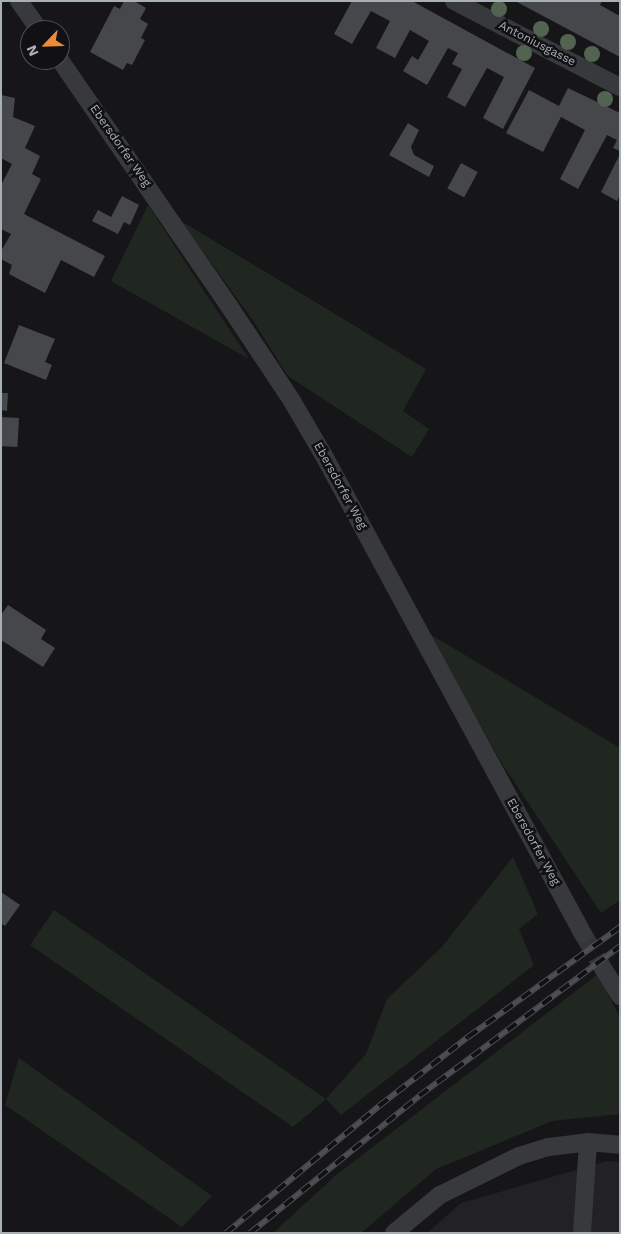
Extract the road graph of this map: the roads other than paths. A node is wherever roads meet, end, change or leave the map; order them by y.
1 (19, 1) edge
2 (454, 1) edge
3 (32, 20) edge
4 (67, 70) edge
5 (620, 87) edge
6 (583, 934) tunnel mouth
7 (604, 970) tunnel mouth
8 (620, 996) edge
9 (588, 1142) junction
10 (620, 1145) edge
11 (394, 1233) edge
12 (582, 1233) edge

1 - 3 street
2 - 5 street, Antoniusgasse
4 - 6 street, Ebersdorfer Weg
7 - 8 street
9 - 10 street
9 - 11 street
9 - 12 street

